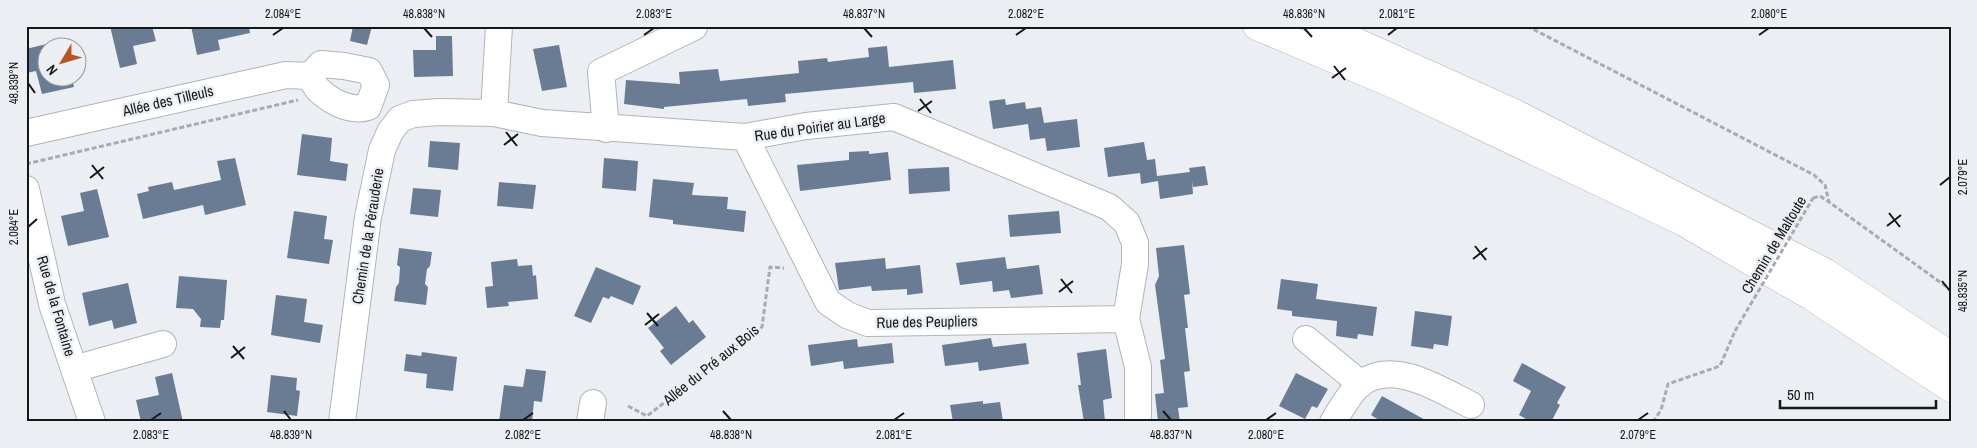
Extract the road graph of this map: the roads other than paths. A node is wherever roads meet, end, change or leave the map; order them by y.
1 (499, 26) edge
2 (1257, 26) edge
3 (1320, 26) edge
4 (1366, 26) edge
5 (694, 27) edge
6 (1383, 53) junction
7 (315, 84) road end
8 (494, 113) junction
9 (606, 129) junction
10 (26, 133) edge
11 (745, 137) junction
12 (26, 189) edge
13 (1126, 319) junction
14 (1306, 339) dead end
15 (163, 344) dead end
16 (1951, 356) edge
17 (74, 369) junction
18 (1361, 384) junction
19 (1951, 388) edge
20 (1471, 405) dead end
21 (92, 422) edge
22 (342, 422) edge
23 (1138, 422) edge
24 (1333, 422) edge

1 - 8 street
2 - 19 main road
3 - 6 main road
4 - 6 main road
5 - 9 street
6 - 16 main road
7 - 10 street, Allée des Tilleuls
8 - 9 street, Rue du Poirier au Large
8 - 22 street, Chemin de la Pérauderie
9 - 11 street, Rue du Poirier au Large
11 - 13 street, Rue des Peupliers
11 - 13 street, Rue du Poirier au Large
12 - 17 street, Rue de la Fontaine
13 - 23 street, Rue du Poirier au Large
14 - 18 street
15 - 17 street
17 - 21 street, Rue de la Fontaine
18 - 20 street
18 - 24 street

